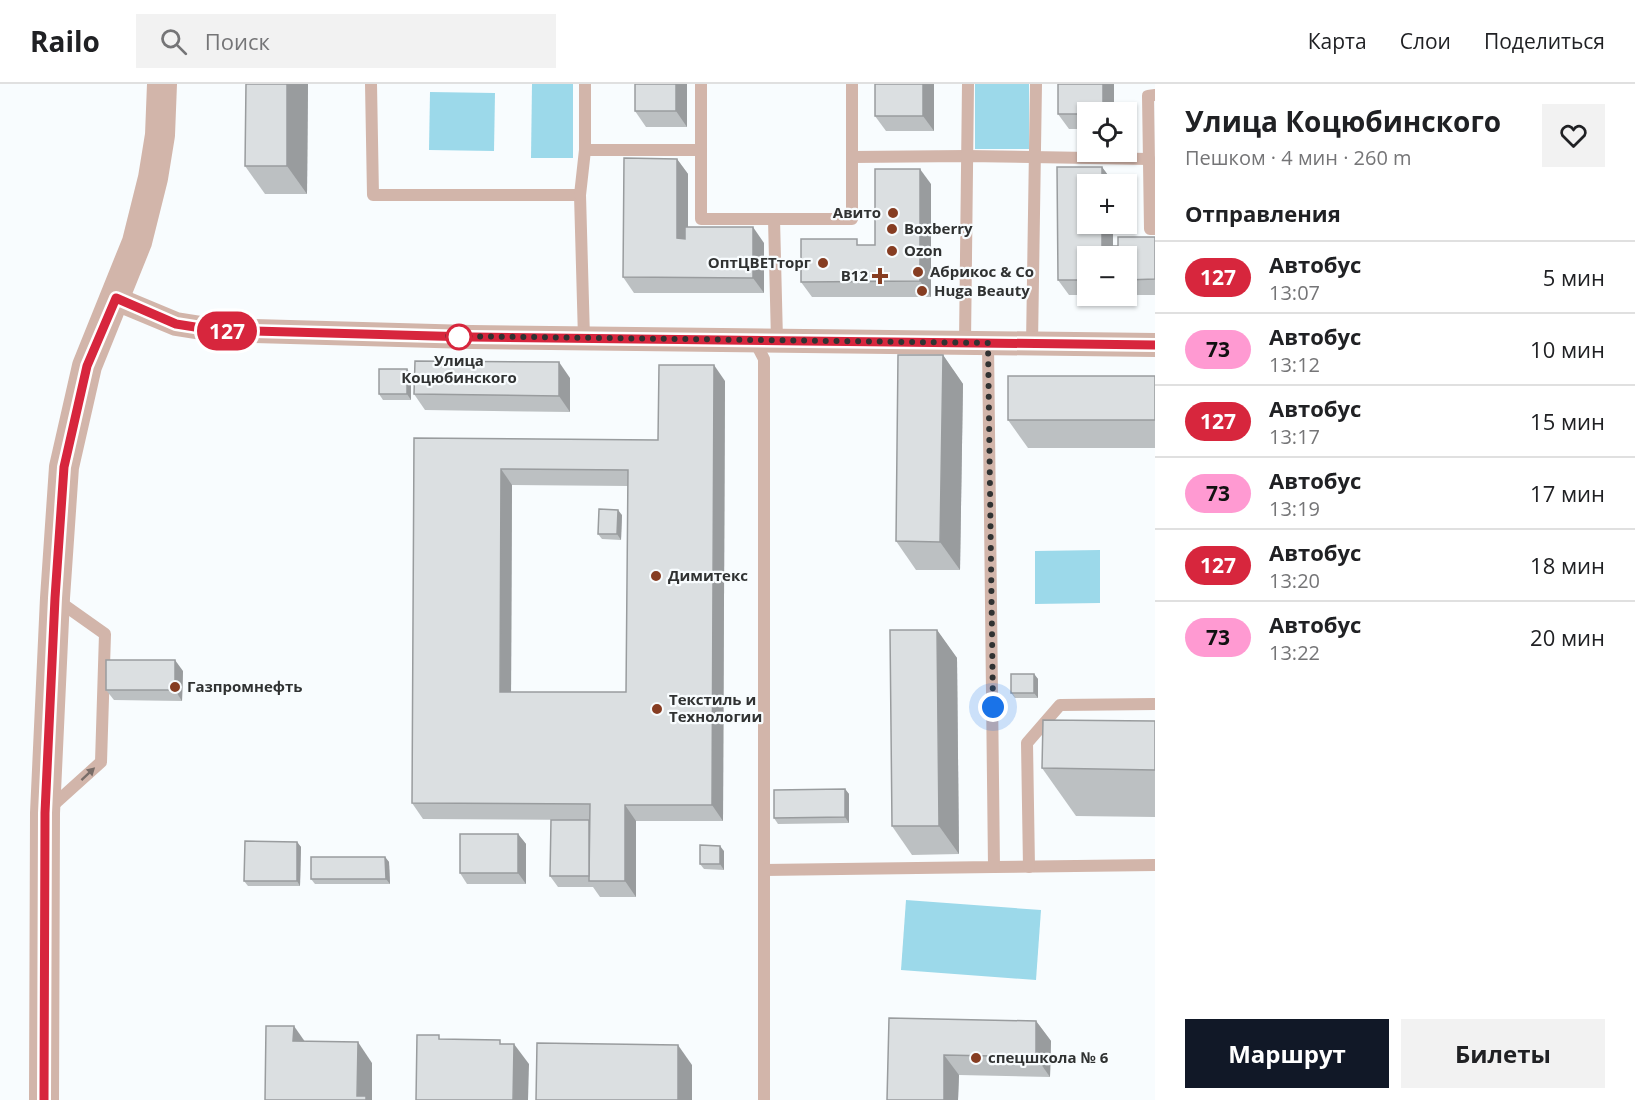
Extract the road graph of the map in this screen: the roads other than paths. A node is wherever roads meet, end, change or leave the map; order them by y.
1 (162, 84) edge
2 (371, 84) edge
3 (585, 84) edge
4 (701, 84) edge
5 (852, 84) edge
6 (968, 84) edge
7 (1036, 84) edge
8 (1155, 96) edge
9 (585, 150) junction
10 (701, 150) junction
11 (967, 156) junction
12 (852, 157) junction
13 (1035, 158) junction
14 (1149, 159) junction
15 (580, 195) junction
16 (774, 219) junction
17 (1155, 229) edge
18 (116, 298) junction
19 (584, 338) junction
20 (765, 340) junction
21 (977, 343) junction
22 (1032, 344) junction
23 (1155, 345) edge
24 (55, 598) junction
25 (1155, 704) edge
26 (45, 813) junction
27 (1155, 865) edge
28 (994, 867) junction
29 (1029, 867) junction
30 (764, 870) junction
31 (44, 1100) edge
32 (764, 1100) edge

1 - 18 street
2 - 15 lane
3 - 9 lane
4 - 10 lane
5 - 12 lane
6 - 11 lane
7 - 13 lane
8 - 14 lane
9 - 10 lane
9 - 15 lane
10 - 16 lane
11 - 12 lane
11 - 13 lane
11 - 21 lane
12 - 16 lane
13 - 14 lane
13 - 22 lane
14 - 17 lane
15 - 19 lane
16 - 20 lane
18 - 19 street
18 - 24 street
19 - 20 street
20 - 21 street
20 - 30 lane
21 - 22 street
21 - 28 lane
22 - 23 street
24 - 26 street
26 -> 24 lane
25 - 29 lane
26 - 31 street
27 - 29 lane
28 - 29 lane
28 - 30 lane
30 - 32 lane

